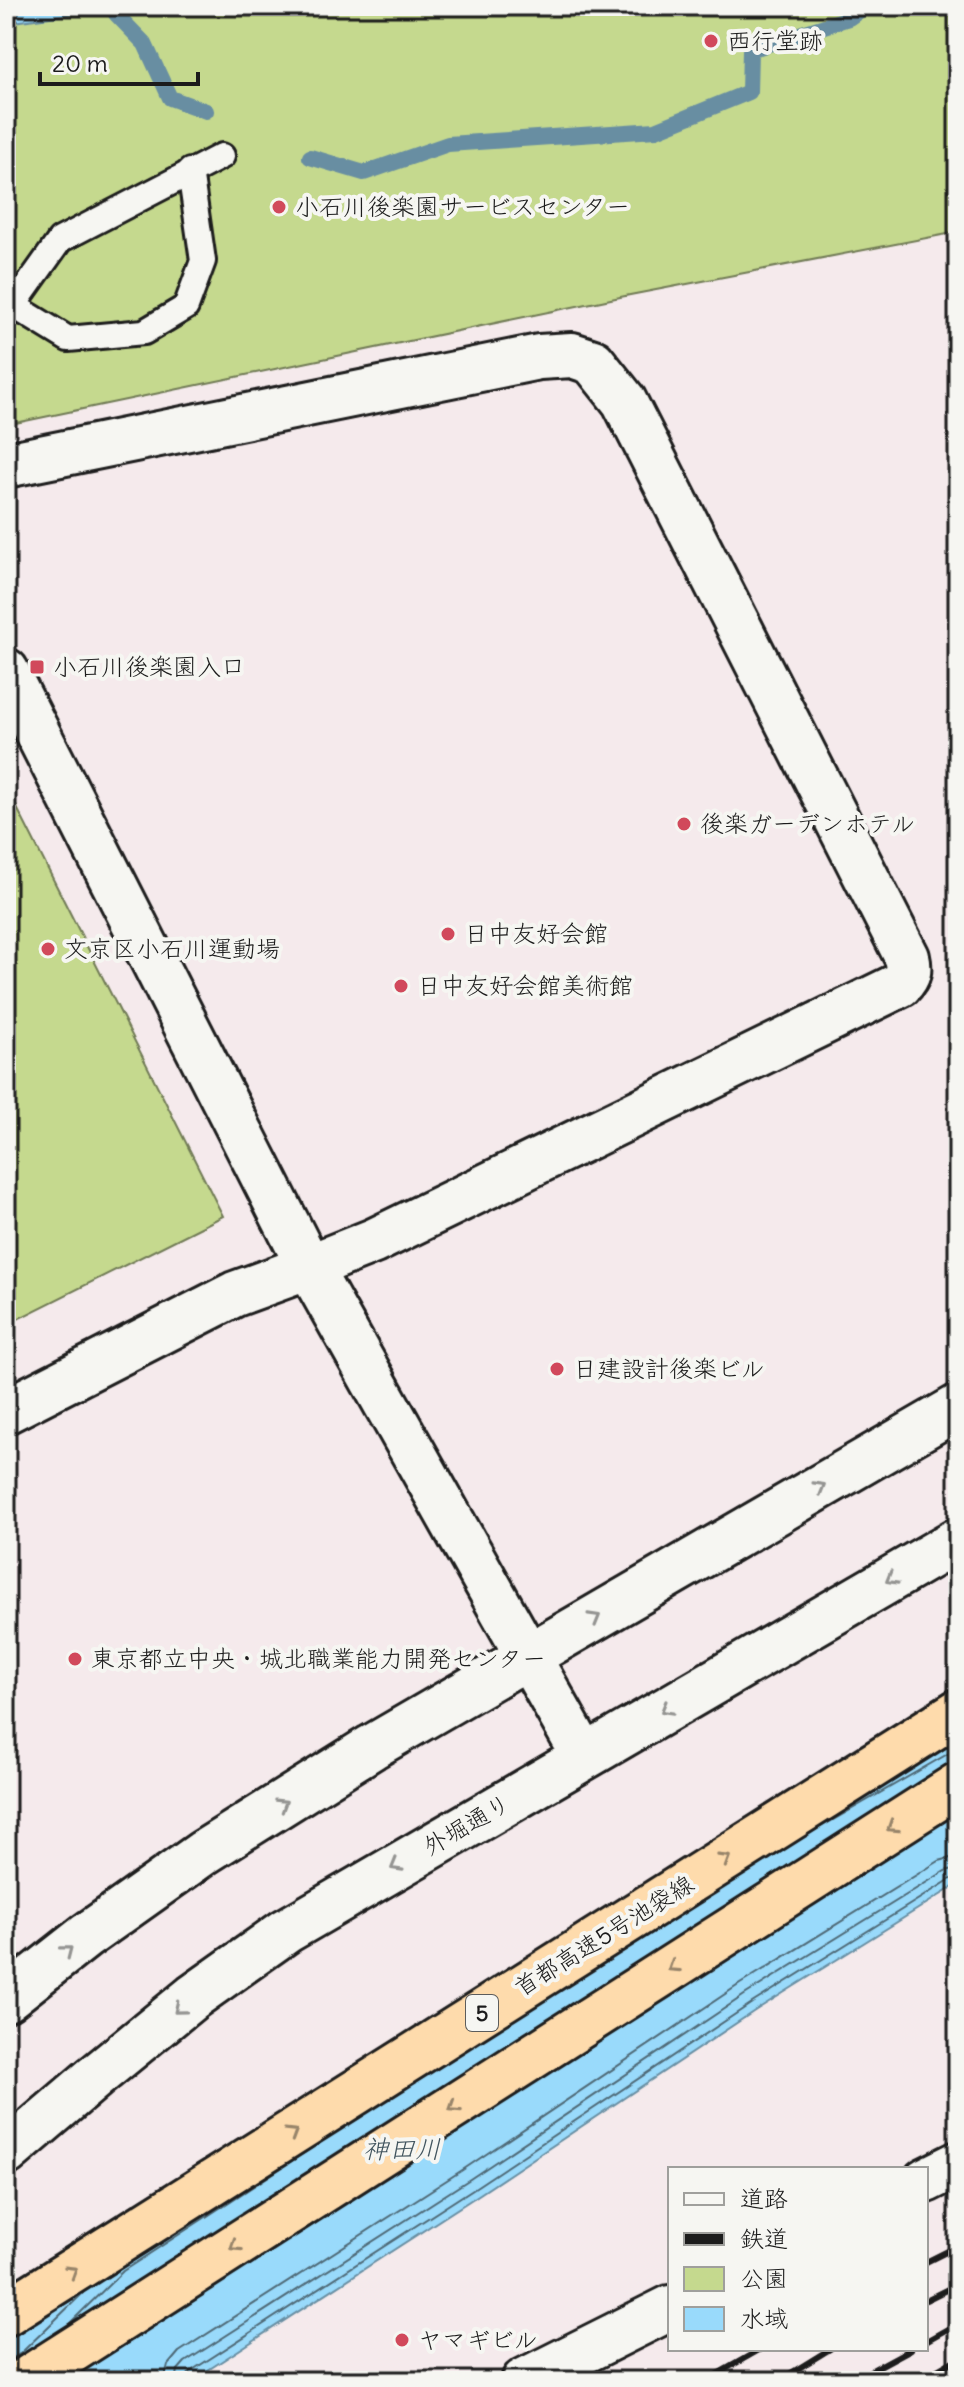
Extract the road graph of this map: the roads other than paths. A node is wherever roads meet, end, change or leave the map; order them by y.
1 (222, 156) dead end
2 (190, 171) junction
3 (8, 307) edge
4 (6, 465) edge
5 (6, 671) edge
6 (309, 1267) junction
7 (958, 1407) edge
8 (6, 1411) edge
9 (958, 1540) edge
10 (528, 1656) junction
11 (958, 1712) edge
12 (584, 1756) junction
13 (958, 1785) edge
14 (6, 1999) edge
15 (6, 2153) edge
16 (958, 2164) edge
17 (928, 2179) edge
18 (668, 2309) edge
19 (6, 2313) edge
20 (24, 2381) edge
21 (524, 2381) edge

1 - 2 lane
2 - 3 lane
2 - 3 lane
4 - 6 street
5 - 6 street
6 - 8 street
6 - 10 street
10 -> 7 street
9 -> 12 street, 外堀通り
10 - 12 street
14 -> 10 street
19 -> 11 highway, 首都高速5号池袋線 / 5
12 -> 15 street, 外堀通り
13 -> 20 highway
16 - 17 street
18 - 21 street

